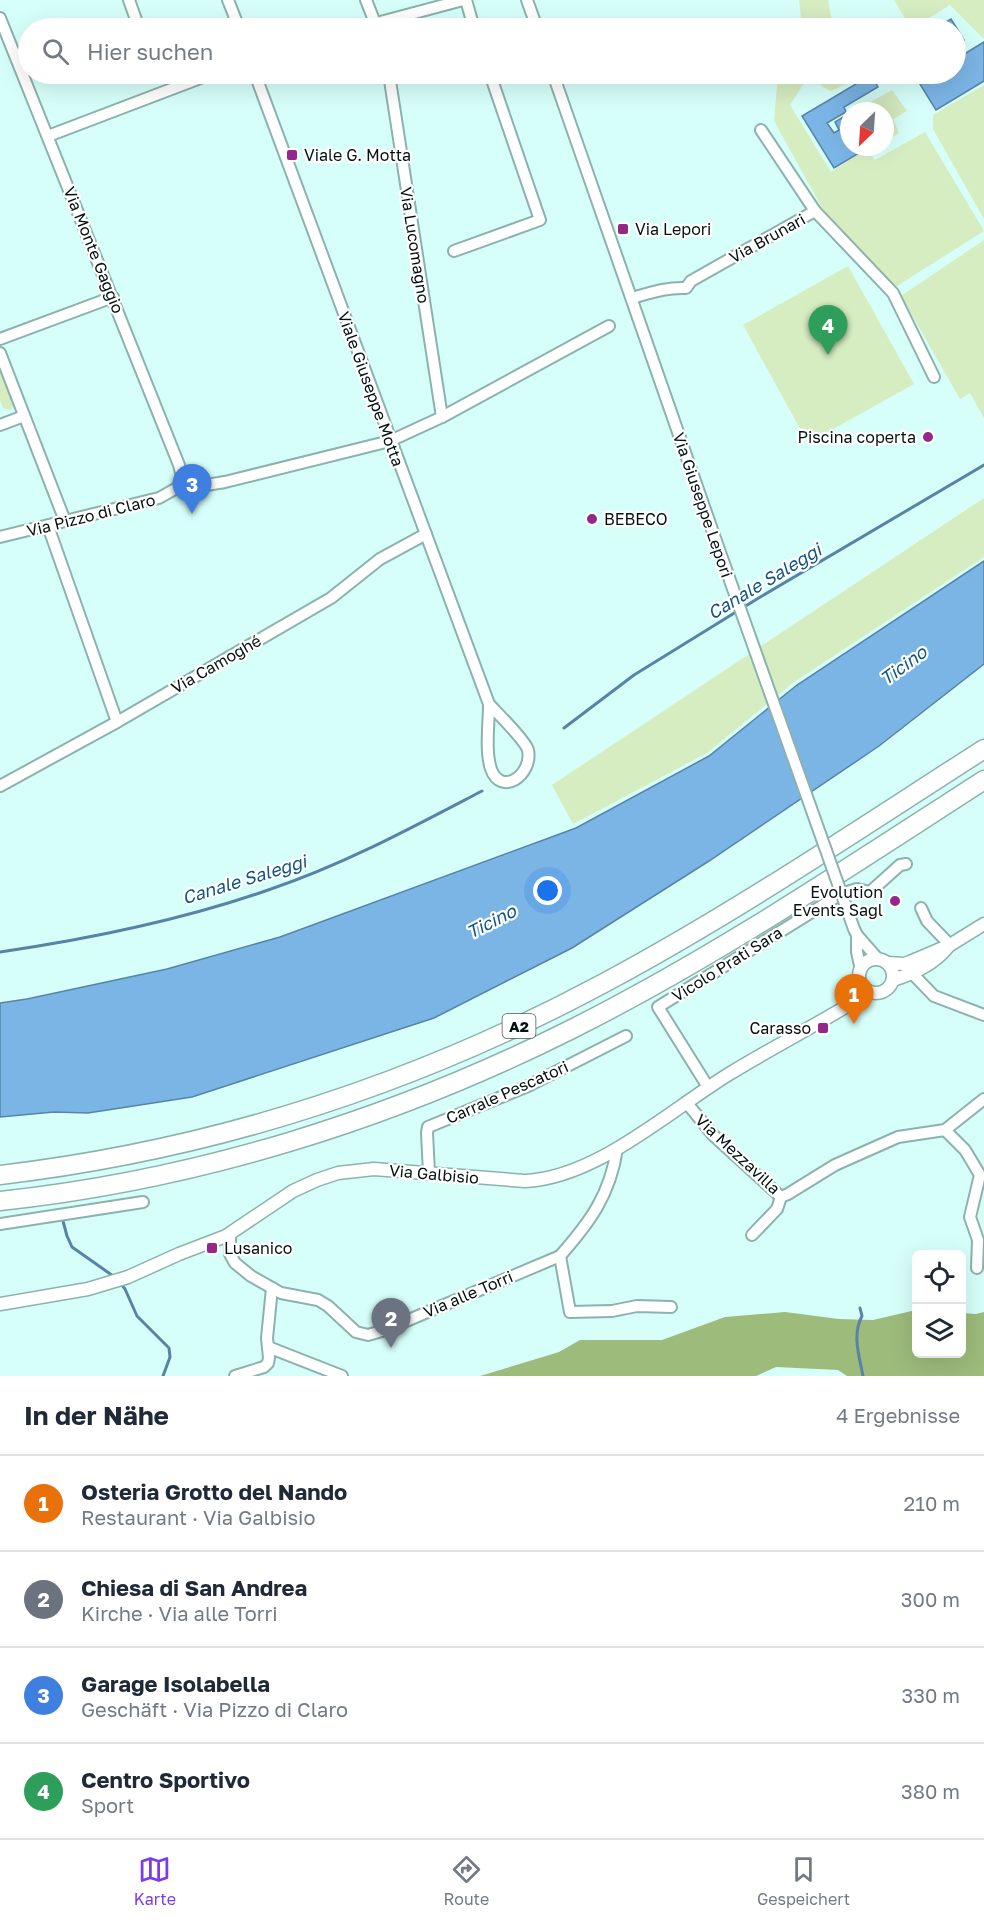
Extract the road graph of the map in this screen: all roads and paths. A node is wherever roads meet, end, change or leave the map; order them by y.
1 (129, 0) edge
2 (228, 0) edge
3 (366, 0) edge
4 (464, 0) edge
5 (527, 0) edge
6 (0, 18) edge
7 (135, 18) edge
8 (235, 18) edge
9 (373, 18) edge
10 (403, 18) edge
11 (470, 18) edge
12 (533, 18) edge
13 (18, 62) edge
14 (27, 84) edge
15 (185, 84) edge
16 (259, 84) edge
17 (391, 84) edge
18 (493, 84) edge
19 (557, 84) edge
20 (761, 130) dead end
21 (48, 136) junction
22 (815, 211) junction
23 (454, 251) dead end
24 (113, 297) junction
25 (632, 298) junction
26 (609, 326) dead end
27 (0, 339) edge
28 (0, 353) edge
29 (934, 378) dead end
30 (24, 416) junction
31 (442, 417) junction
32 (0, 423) edge
33 (390, 441) junction
34 (184, 484) junction
35 (65, 521) junction
36 (48, 526) junction
37 (426, 534) junction
38 (0, 537) edge
39 (489, 704) junction
40 (117, 722) junction
41 (984, 749) edge
42 (984, 780) edge
43 (0, 786) edge
44 (906, 864) dead end
45 (921, 908) dead end
46 (984, 924) edge
47 (855, 932) junction
48 (950, 945) junction
49 (883, 962) junction
50 (908, 969) junction
51 (860, 976) junction
52 (893, 980) junction
53 (870, 992) junction
54 (849, 1004) junction
55 (984, 1015) edge
56 (626, 1036) dead end
57 (708, 1088) junction
58 (984, 1099) edge
59 (686, 1102) junction
60 (945, 1130) junction
61 (616, 1149) junction
62 (429, 1173) junction
63 (0, 1175) edge
64 (781, 1197) junction
65 (0, 1201) edge
66 (143, 1202) dead end
67 (0, 1224) edge
68 (230, 1233) junction
69 (752, 1235) dead end
70 (560, 1256) junction
71 (977, 1268) dead end
72 (272, 1288) junction
73 (0, 1304) edge
74 (671, 1307) dead end
75 (268, 1347) junction
76 (235, 1376) edge
77 (342, 1376) edge

1 - 7 street
2 - 8 street
3 - 9 street
4 - 10 street
4 - 11 street
5 - 12 street
6 - 13 street, Via Monte Gaggio
14 - 21 street, Via Monte Gaggio
15 - 21 street
16 - 33 street, Viale Giuseppe Motta
17 - 31 street, Via Lucomagno
18 - 23 street
19 - 25 street, Via Giuseppe Lepori
20 - 22 street, Via Brunari
21 - 24 street, Via Monte Gaggio
22 - 25 street, Via Brunari
22 - 29 street
24 - 27 street
24 - 34 street, Via Monte Gaggio
25 - 47 street, Via Giuseppe Lepori, bridge
26 - 31 street, Via Pizzo di Claro
28 - 30 street
30 - 32 street
30 - 35 street
31 - 33 street, Via Pizzo di Claro
33 - 34 street, Via Pizzo di Claro
33 - 37 street, Viale Giuseppe Motta
34 - 35 street, Via Pizzo di Claro
35 - 36 street, Via Pizzo di Claro
36 - 38 street, Via Pizzo di Claro
36 - 40 street
37 - 39 street, Viale Giuseppe Motta
37 - 40 street, Via Camoghé
39 - 39 street, Viale Giuseppe Motta
40 - 43 street, Via Camoghé
41 - 63 highway, A2
42 - 65 highway, A2
44 - 57 street, Vicolo Prati Sara
45 - 48 street
46 - 48 street
47 - 49 street, Via Giuseppe Lepori
47 - 51 street, Via Giuseppe Lepori
48 - 50 street
49 - 50 street
49 - 51 street
49 - 52 street
50 - 52 street
50 - 55 street
51 - 53 street
51 - 54 street
52 - 53 street
53 - 54 street, Via Galbisio
54 - 57 street, Via Galbisio
56 - 62 street, Carrale Pescatori
57 - 59 street, Via Galbisio
58 - 60 street
59 - 61 street, Via Galbisio
59 - 64 street, Via Mezzavilla
60 - 64 street, Via Mezzavilla
60 - 71 street
61 - 62 street, Via Galbisio
61 - 70 street, Via alle Torri
62 - 68 street, Via Galbisio
64 - 69 street
66 - 67 street
68 - 72 street, Via alle Torri
68 - 73 street, Via Galbisio
70 - 72 street, Via alle Torri
70 - 74 street
72 - 75 street
75 - 76 street
75 - 77 street

